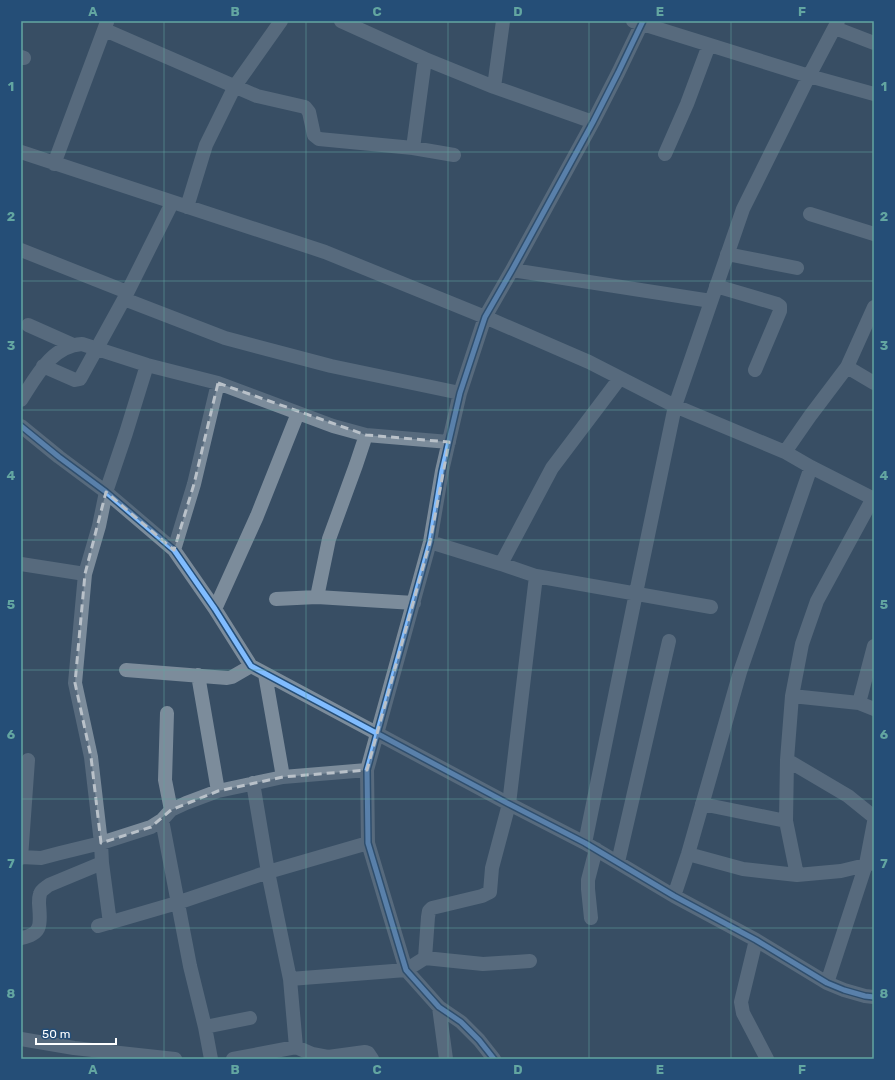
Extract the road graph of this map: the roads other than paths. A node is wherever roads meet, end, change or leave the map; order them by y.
1 (281, 21) edge
2 (341, 21) edge
3 (503, 21) edge
4 (639, 22) edge
5 (836, 24) edge
6 (106, 25) edge
7 (874, 43) edge
8 (709, 45) junction
9 (425, 59) junction
10 (808, 76) junction
11 (235, 86) junction
12 (494, 87) junction
13 (874, 94) edge
14 (593, 122) junction
15 (413, 148) junction
16 (21, 152) edge
17 (665, 154) dead end
18 (454, 155) dead end
19 (54, 164) junction
20 (172, 203) junction
21 (187, 207) junction
22 (810, 214) dead end
23 (874, 234) edge
24 (21, 250) edge
25 (727, 254) junction
26 (797, 268) dead end
27 (512, 270) junction
28 (716, 286) junction
29 (126, 296) junction
30 (711, 301) junction
31 (874, 307) edge
32 (485, 317) junction
33 (28, 325) dead end
34 (73, 345) junction
35 (97, 349) junction
36 (147, 365) junction
37 (43, 366) junction
38 (848, 367) junction
39 (756, 370) dead end
40 (620, 378) junction
41 (874, 382) edge
42 (218, 383) junction
43 (460, 394) junction
44 (21, 400) edge
45 (675, 406) junction
46 (298, 413) junction
47 (21, 426) edge
48 (366, 435) junction
49 (449, 442) junction
50 (785, 452) junction
51 (811, 467) junction
52 (106, 492) junction
53 (874, 498) edge
54 (430, 542) junction
55 (174, 550) junction
56 (21, 564) edge
57 (501, 564) junction
58 (85, 574) junction
59 (536, 576) junction
60 (636, 593) junction
61 (317, 597) junction
62 (276, 599) dead end
63 (414, 603) junction
64 (711, 607) dead end
65 (215, 609) junction
66 (669, 641) dead end
67 (874, 646) edge
68 (251, 666) junction
69 (126, 670) dead end
70 (265, 674) junction
71 (198, 675) junction
72 (792, 696) junction
73 (859, 704) junction
74 (874, 710) edge
75 (167, 713) dead end
76 (377, 734) junction
77 (28, 760) dead end
78 (787, 760) junction
79 (367, 770) junction
80 (283, 777) junction
81 (254, 783) junction
82 (218, 791) junction
83 (509, 804) junction
84 (702, 804) junction
85 (166, 815) junction
86 (874, 817) edge
87 (786, 821) junction
88 (874, 822) edge
89 (101, 843) junction
90 (368, 843) junction
91 (590, 846) junction
92 (688, 854) junction
93 (21, 858) edge
94 (618, 862) junction
95 (102, 863) junction
96 (870, 864) edge
97 (268, 872) junction
98 (797, 875) junction
99 (674, 896) junction
100 (177, 903) junction
101 (591, 918) dead end
102 (21, 938) edge
103 (756, 940) junction
104 (425, 958) junction
105 (530, 961) dead end
106 (406, 970) junction
107 (290, 979) junction
108 (827, 982) junction
109 (869, 997) edge
110 (439, 1007) junction
111 (874, 1009) edge
112 (250, 1018) dead end
113 (205, 1028) junction
114 (21, 1039) edge
115 (296, 1047) junction
116 (74, 1053) edge
117 (257, 1057) edge
118 (176, 1059) edge
119 (211, 1059) edge
120 (233, 1059) edge
121 (372, 1059) edge
122 (446, 1059) edge
123 (494, 1059) edge
124 (767, 1059) edge

1 - 11 street
2 - 9 street
3 - 12 street
4 - 8 street
4 - 14 street
5 - 7 street
5 - 10 street
6 - 11 street
6 - 19 street
8 - 10 street
8 - 17 street
9 - 12 street
9 - 15 street
10 - 13 street
10 - 25 street
11 - 15 street
11 - 21 street
12 - 14 street
14 - 27 street
15 - 18 street
16 - 19 street
19 - 20 street
20 - 21 street
20 - 29 street
21 - 32 street
22 - 23 street
24 - 29 street
25 - 26 street
25 - 28 street
27 - 30 street
27 - 32 street
28 - 30 street
28 - 39 street
29 - 35 street
29 - 43 street
30 - 45 street
31 - 38 street
32 - 40 street
32 - 43 street
33 - 34 street
34 - 35 street
34 - 37 street
35 - 36 street
35 - 37 street
36 - 42 street
36 - 52 street
37 - 44 street
38 - 41 street
38 - 50 street
40 - 45 street
40 - 57 street
42 - 46 street
42 - 55 street
43 - 49 street
45 - 50 street
45 - 60 street
46 - 48 street
46 - 65 street
47 - 52 street
48 - 49 street
48 - 61 street
49 - 54 street
50 - 51 street
51 - 53 street
51 - 84 street
52 - 55 street
52 - 58 street
53 - 72 street
54 - 57 street
54 - 63 street
55 - 65 street
56 - 58 street
57 - 59 street
58 - 89 street
59 - 60 street
59 - 83 street
60 - 64 street
60 - 91 street
61 - 62 street
61 - 63 street
63 - 76 street
65 - 68 street
66 - 94 street
67 - 73 street
68 - 70 street
68 - 71 street
69 - 71 street
70 - 76 street
70 - 80 street
71 - 82 street
72 - 73 street
72 - 78 street
73 - 74 street
75 - 85 street
76 - 79 street
76 - 83 street
77 - 93 street
78 - 86 street
78 - 87 street
79 - 80 street
79 - 90 street
80 - 81 street
81 - 82 street
81 - 97 street
82 - 85 street
83 - 91 street
83 - 104 street
84 - 87 street
84 - 92 street
85 - 89 street
85 - 100 street
87 - 98 street
88 - 96 street
89 - 93 street
89 - 95 street
90 - 97 street
90 - 106 street
91 - 94 street
91 - 101 street
92 - 98 street
92 - 99 street
94 - 99 street
95 - 100 street
95 - 102 street
96 - 98 street
96 - 108 street
97 - 100 street
97 - 107 street
99 - 103 street
100 - 113 street
103 - 108 street
103 - 124 street
104 - 105 street
104 - 106 street
106 - 107 street
106 - 110 street
107 - 115 street
108 - 109 street
109 - 111 street
110 - 122 street
110 - 123 street
112 - 113 street
113 - 119 street
114 - 116 street
115 - 117 street
115 - 121 street
116 - 118 street
117 - 120 street

